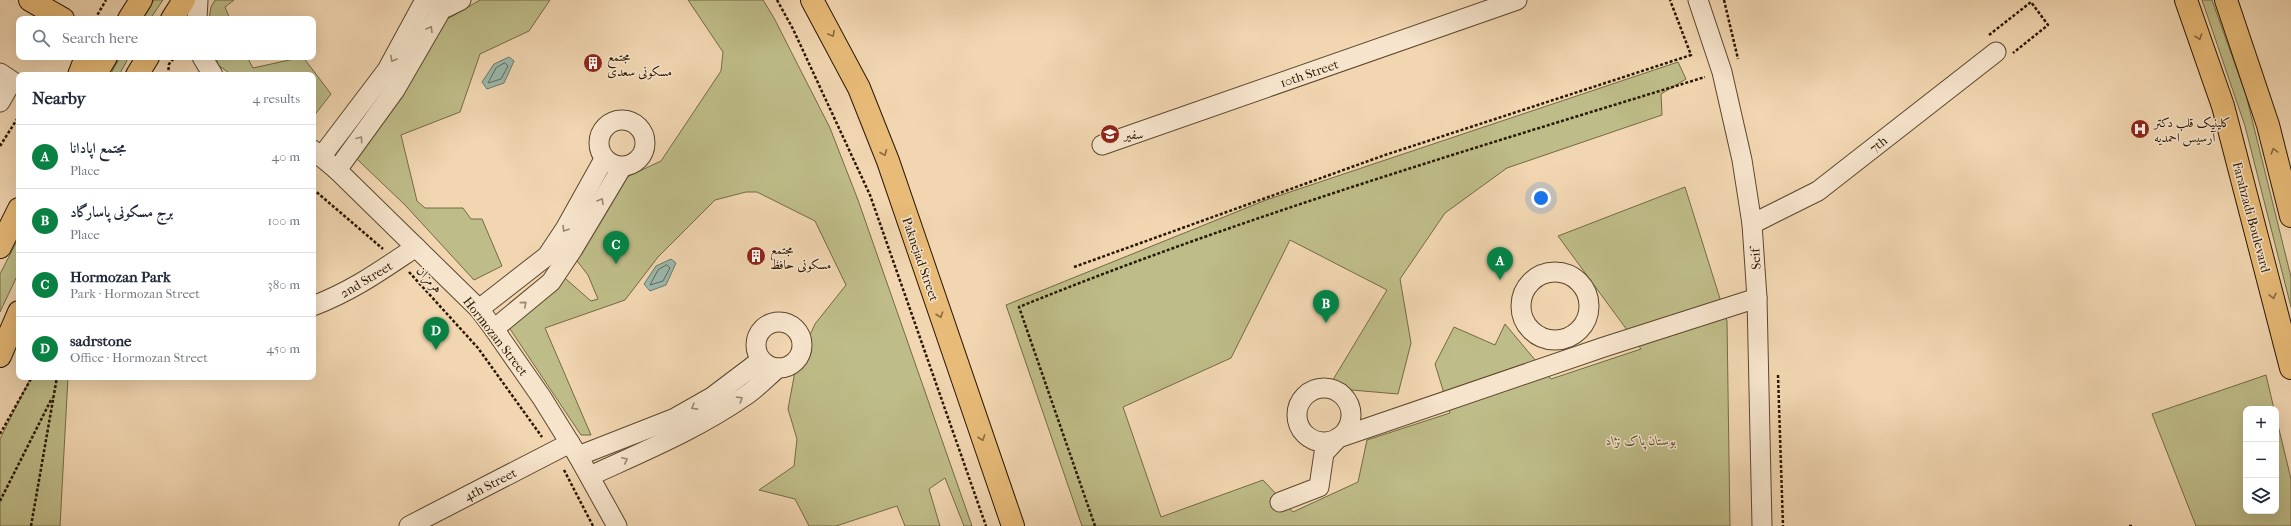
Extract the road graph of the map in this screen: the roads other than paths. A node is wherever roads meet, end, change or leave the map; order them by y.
1 (30, 0) edge
2 (142, 0) edge
3 (184, 0) edge
4 (198, 0) edge
5 (461, 0) edge
6 (812, 0) edge
7 (1517, 0) edge
8 (1698, 0) edge
9 (2186, 0) edge
10 (2226, 0) edge
11 (432, 2) edge
12 (58, 16) edge
13 (131, 16) edge
14 (174, 16) edge
15 (196, 16) edge
16 (1996, 52) dead end
17 (85, 60) edge
18 (104, 60) edge
19 (146, 60) edge
20 (204, 60) edge
21 (80, 72) edge
22 (97, 72) edge
23 (139, 72) edge
24 (211, 72) edge
25 (0, 73) edge
26 (0, 102) edge
27 (376, 102) junction
28 (1102, 145) dead end
29 (316, 153) edge
30 (604, 159) junction
31 (622, 166) junction
32 (337, 170) junction
33 (16, 215) edge
34 (2291, 216) edge
35 (1752, 224) junction
36 (0, 247) edge
37 (416, 247) junction
38 (554, 261) junction
39 (1758, 298) junction
40 (316, 305) edge
41 (479, 309) junction
42 (16, 319) edge
43 (1583, 325) dead end
44 (494, 329) junction
45 (1604, 347) junction
46 (0, 356) edge
47 (761, 360) junction
48 (778, 368) junction
49 (2291, 368) edge
50 (680, 425) junction
51 (574, 449) junction
52 (590, 476) junction
53 (1280, 502) dead end
54 (409, 526) edge
55 (617, 526) edge
56 (1013, 526) edge
57 (1762, 526) edge

1 - 12 main road
2 - 13 main road
3 - 14 main road
4 - 15 street
5 - 11 street
6 -> 56 main road, Paknejad Street
7 - 28 street, 10th Street
8 - 35 street, Seif
9 -> 49 main road, Farahzadi Boulevard
34 -> 10 main road
11 - 27 street
16 - 35 street, 7th
17 - 21 main road
18 - 22 main road
19 - 23 main road
20 - 24 street
25 - 26 street
27 - 29 street
32 -> 27 street
29 - 32 street, Hormozan Street
30 - 31 street
30 - 31 street
30 -> 38 street
38 -> 31 street
32 - 37 street, Hormozan Street
33 - 36 main road
35 - 39 street, Seif
37 - 40 street, 2nd Street
37 - 41 street, Hormozan Street
38 - 41 street
44 -> 38 street
39 - 45 street
39 - 57 street, Seif
41 - 44 street, Hormozan Street
42 - 46 main road
43 - 45 street
44 - 51 street, Hormozan Street
45 - 53 street
47 - 48 street
47 - 48 street
47 -> 50 street
50 -> 48 street
50 - 51 street, 4th Street
52 -> 50 street
51 - 52 street, Hormozan Street
51 - 54 street, 4th Street
52 - 55 street, Hormozan Street

